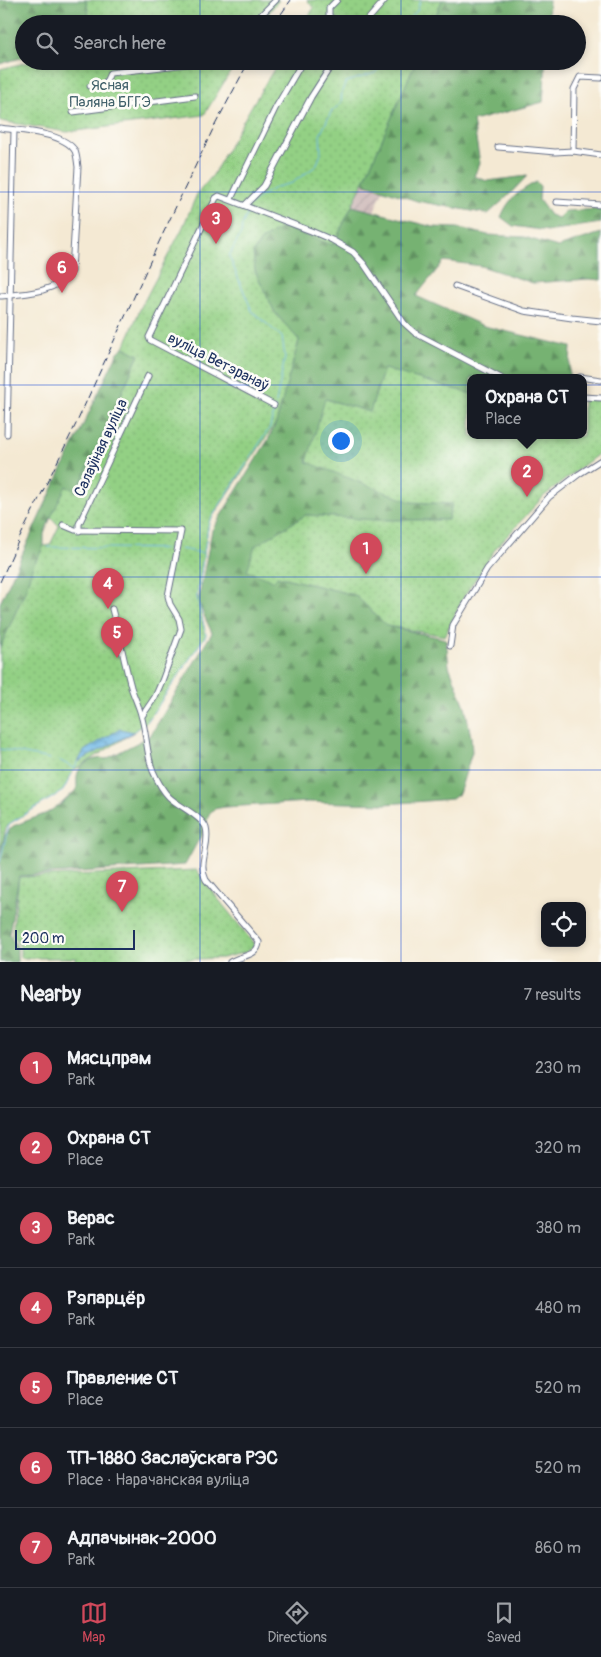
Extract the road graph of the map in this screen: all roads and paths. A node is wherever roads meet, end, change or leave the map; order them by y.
1 (276, 0) edge
2 (336, 0) edge
3 (385, 0) edge
4 (262, 15) edge
5 (330, 15) edge
6 (372, 15) edge
7 (138, 70) edge
8 (298, 70) edge
9 (328, 70) edge
10 (601, 78) edge
11 (90, 86) dead end
12 (195, 96) dead end
13 (73, 112) dead end
14 (0, 128) edge
15 (14, 130) junction
16 (498, 147) dead end
17 (573, 151) junction
18 (601, 155) edge
19 (231, 199) junction
20 (557, 202) dead end
21 (245, 205) junction
22 (601, 205) edge
23 (455, 286) dead end
24 (10, 295) junction
25 (0, 296) edge
26 (601, 320) edge
27 (493, 374) edge
28 (148, 376) dead end
29 (587, 378) edge
30 (601, 380) edge
31 (587, 397) edge
32 (601, 398) edge
33 (274, 405) dead end
34 (7, 434) dead end
35 (601, 460) edge
36 (63, 525) dead end
37 (79, 530) junction
38 (112, 609) dead end
39 (450, 646) dead end
40 (142, 716) junction
41 (230, 962) edge

1 - 4 street
2 - 5 street
3 - 6 street
7 - 11 street
8 - 19 street
9 - 21 street
10 - 17 street
12 - 13 street
14 - 15 street
15 - 24 street
15 - 24 street
16 - 17 street
17 - 18 street
19 - 21 street
19 - 33 street, вуліца Ветэранаў
20 - 22 street
21 - 27 street
23 - 26 street
24 - 25 street
24 - 34 street
28 - 37 street, Салаўіная вуліца
29 - 30 street
31 - 32 street
35 - 39 street
36 - 37 street
37 - 40 street
38 - 40 street
40 - 41 street

